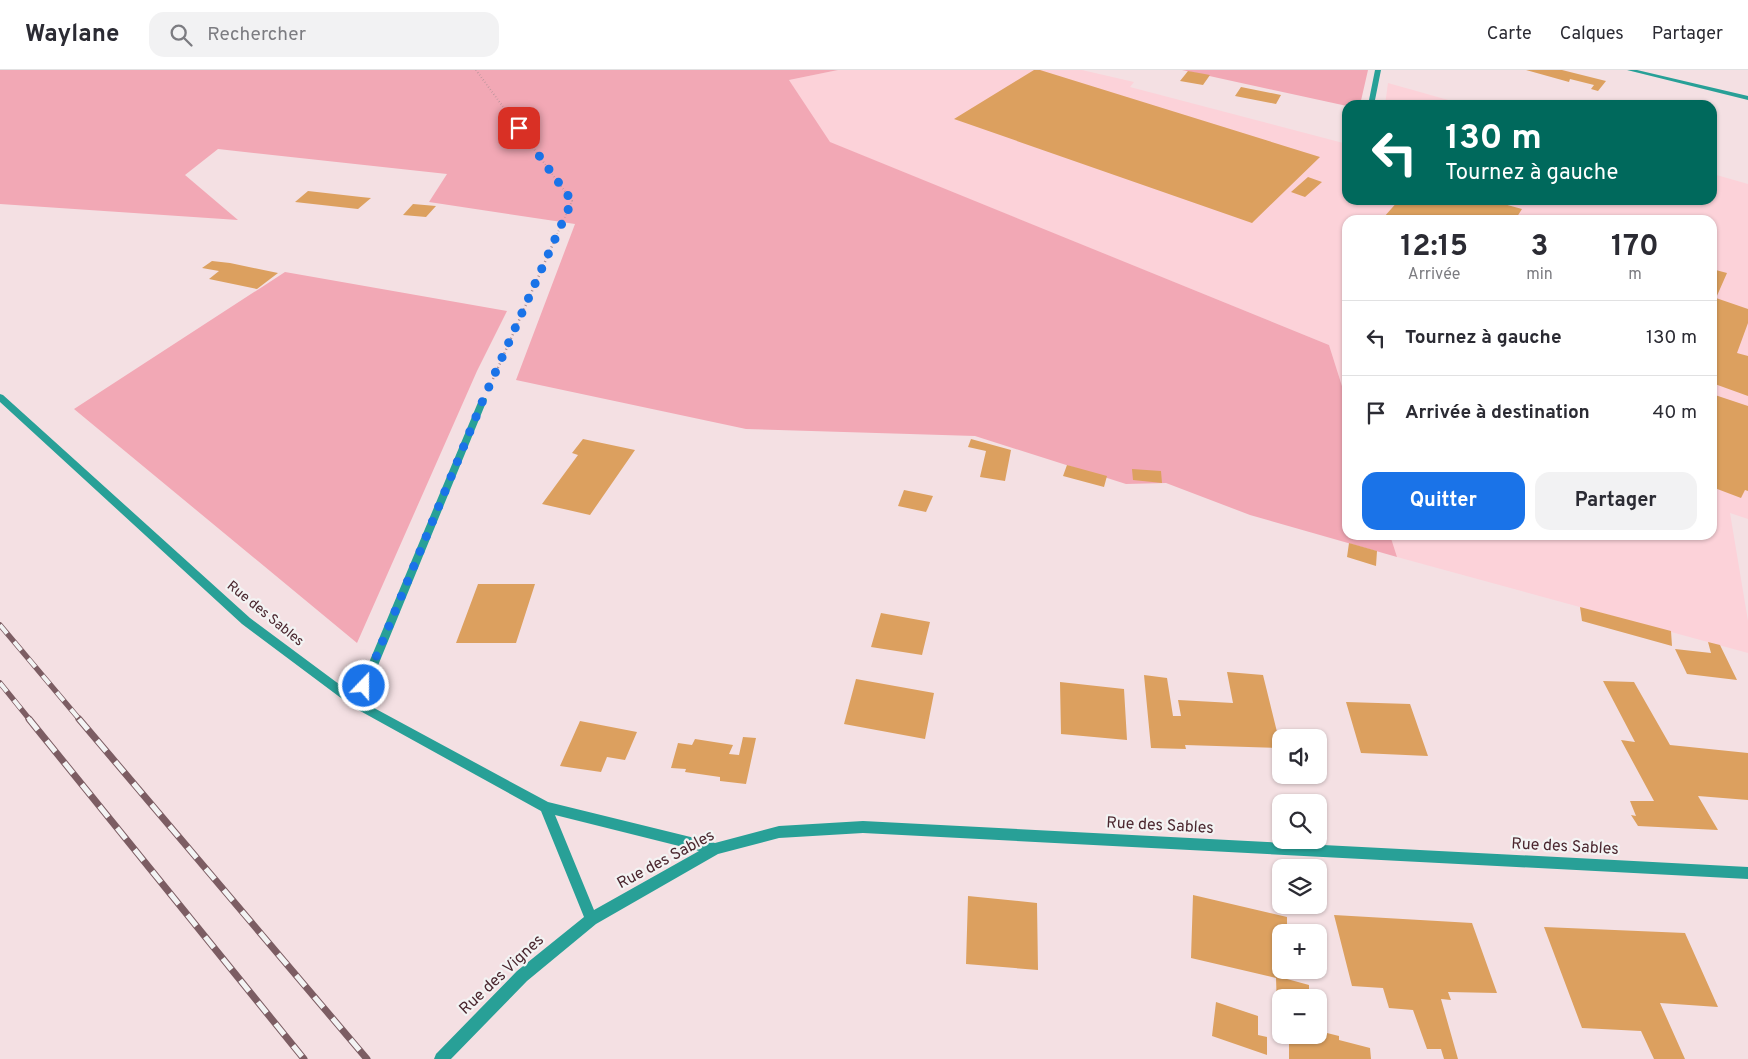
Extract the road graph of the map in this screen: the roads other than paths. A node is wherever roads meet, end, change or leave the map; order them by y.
1 (1378, 70) edge
2 (1630, 70) edge
3 (1748, 98) edge
4 (1372, 100) edge
5 (0, 397) edge
6 (483, 400) road end
7 (357, 704) junction
8 (546, 807) junction
9 (714, 849) junction
10 (1748, 873) edge
11 (591, 919) junction
12 (441, 1059) edge

1 - 4 street
2 - 3 street
5 - 7 street, Rue des Sables
6 - 7 street
7 - 8 street, Rue des Sables
8 - 9 street, Rue des Sables
8 - 11 street
9 - 10 street, Rue des Sables
9 - 11 street, Rue des Sables
11 - 12 street, Rue des Vignes

